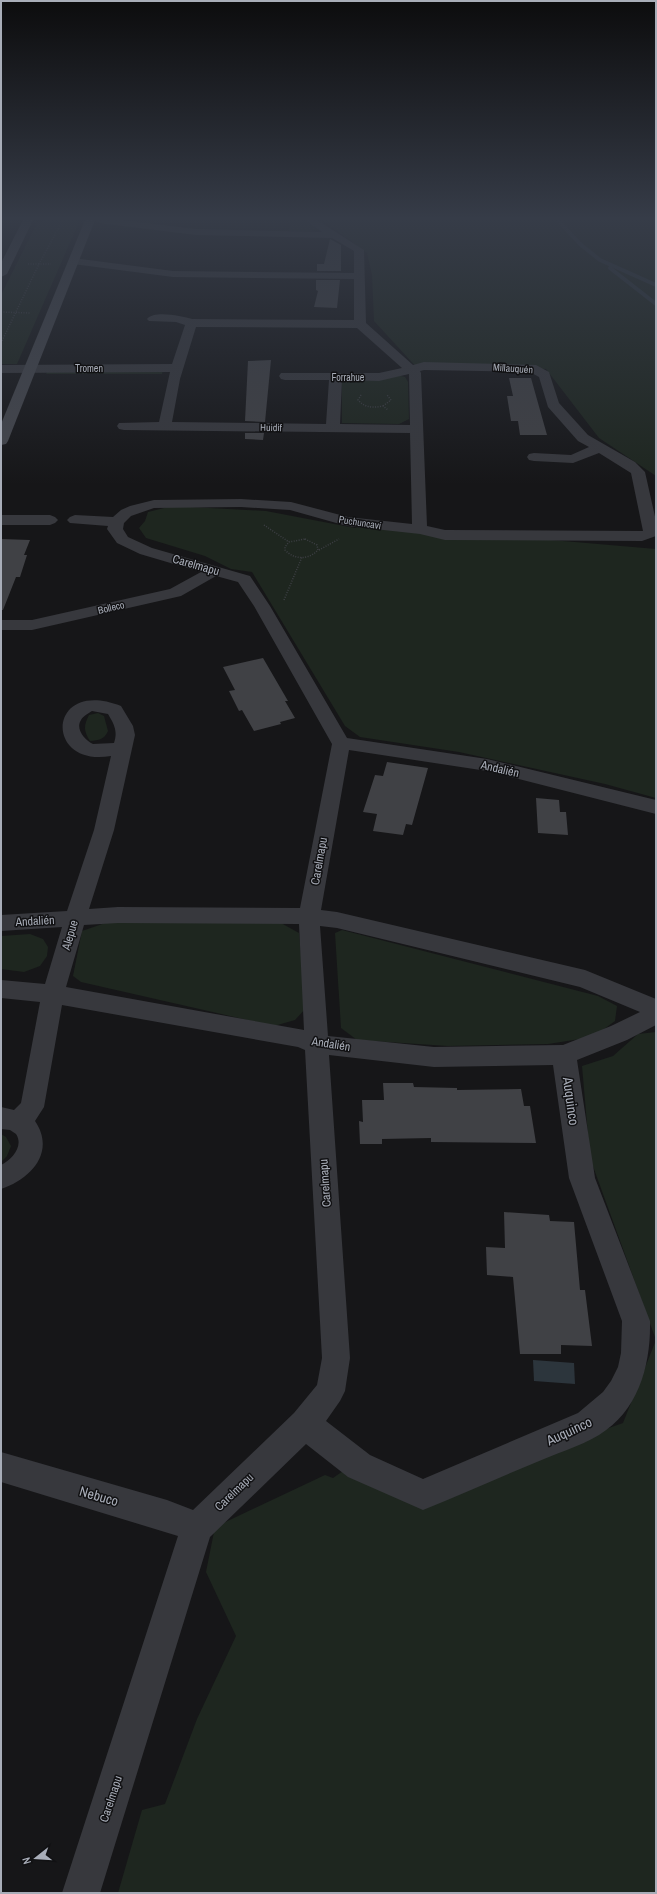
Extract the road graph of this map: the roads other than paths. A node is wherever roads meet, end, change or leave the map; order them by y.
1 (55, 308) edge
2 (360, 308) edge
3 (153, 319) dead end
4 (191, 323) junction
5 (360, 324) junction
6 (1, 369) edge
7 (410, 369) junction
8 (176, 373) junction
9 (28, 374) junction
10 (284, 376) dead end
11 (336, 377) junction
12 (1, 380) edge
13 (124, 426) dead end
14 (165, 426) junction
15 (333, 428) junction
16 (417, 429) junction
17 (1, 441) edge
18 (600, 447) junction
19 (534, 457) dead end
20 (1, 520) edge
21 (50, 520) dead end
22 (75, 520) dead end
23 (117, 522) junction
24 (420, 529) junction
25 (651, 533) joint
26 (215, 570) junction
27 (1, 625) edge
28 (341, 744) junction
29 (122, 747) dead end
30 (656, 807) edge
31 (309, 916) junction
32 (75, 919) junction
33 (1, 923) edge
34 (1, 989) edge
35 (53, 994) junction
36 (656, 1010) edge
37 (656, 1015) edge
38 (316, 1044) junction
39 (564, 1055) junction
40 (10, 1120) edge
41 (1, 1178) edge
42 (305, 1424) junction
43 (1, 1467) edge
44 (197, 1527) junction
45 (81, 1893) edge

1 - 9 main road
2 - 5 street
3 - 4 street
4 - 5 street
4 - 8 street
5 - 7 street
6 - 9 street, Tromen
7 - 11 street, Forrahue
7 - 16 street
7 - 18 street, Millauquén
8 - 9 street, Tromen
8 - 14 street
9 - 12 street, Tromen
9 - 17 main road
10 - 11 street, Forrahue
11 - 15 street
13 - 14 street, Huidif
14 - 15 street, Huidif
15 - 16 street, Huidif
16 - 24 street
18 - 19 street
18 - 25 street, Millauquén
20 - 21 street
22 - 23 street
23 - 24 street, Puchuncaví
23 - 26 street, Carelmapu
24 - 25 street, Puchuncaví
26 - 27 street, Bolleco
26 - 28 street, Carelmapu
28 - 30 street, Andalién
28 - 31 street, Carelmapu
29 - 32 street, Alepue
31 - 32 street, Andalién
31 - 36 street, Andalién
31 - 38 street, Carelmapu
32 - 33 street, Andalién
32 - 35 street, Alepue
34 - 35 street, Andalién
35 - 38 street, Andalién
35 - 40 street, Alepue
37 - 39 street, Andalién
38 - 39 street, Andalién
38 - 42 street, Carelmapu
39 - 42 street, Auquinco
40 - 41 street, Alepue
42 - 44 street, Carelmapu
43 - 44 street, Nebuco
44 - 45 street, Carelmapu

